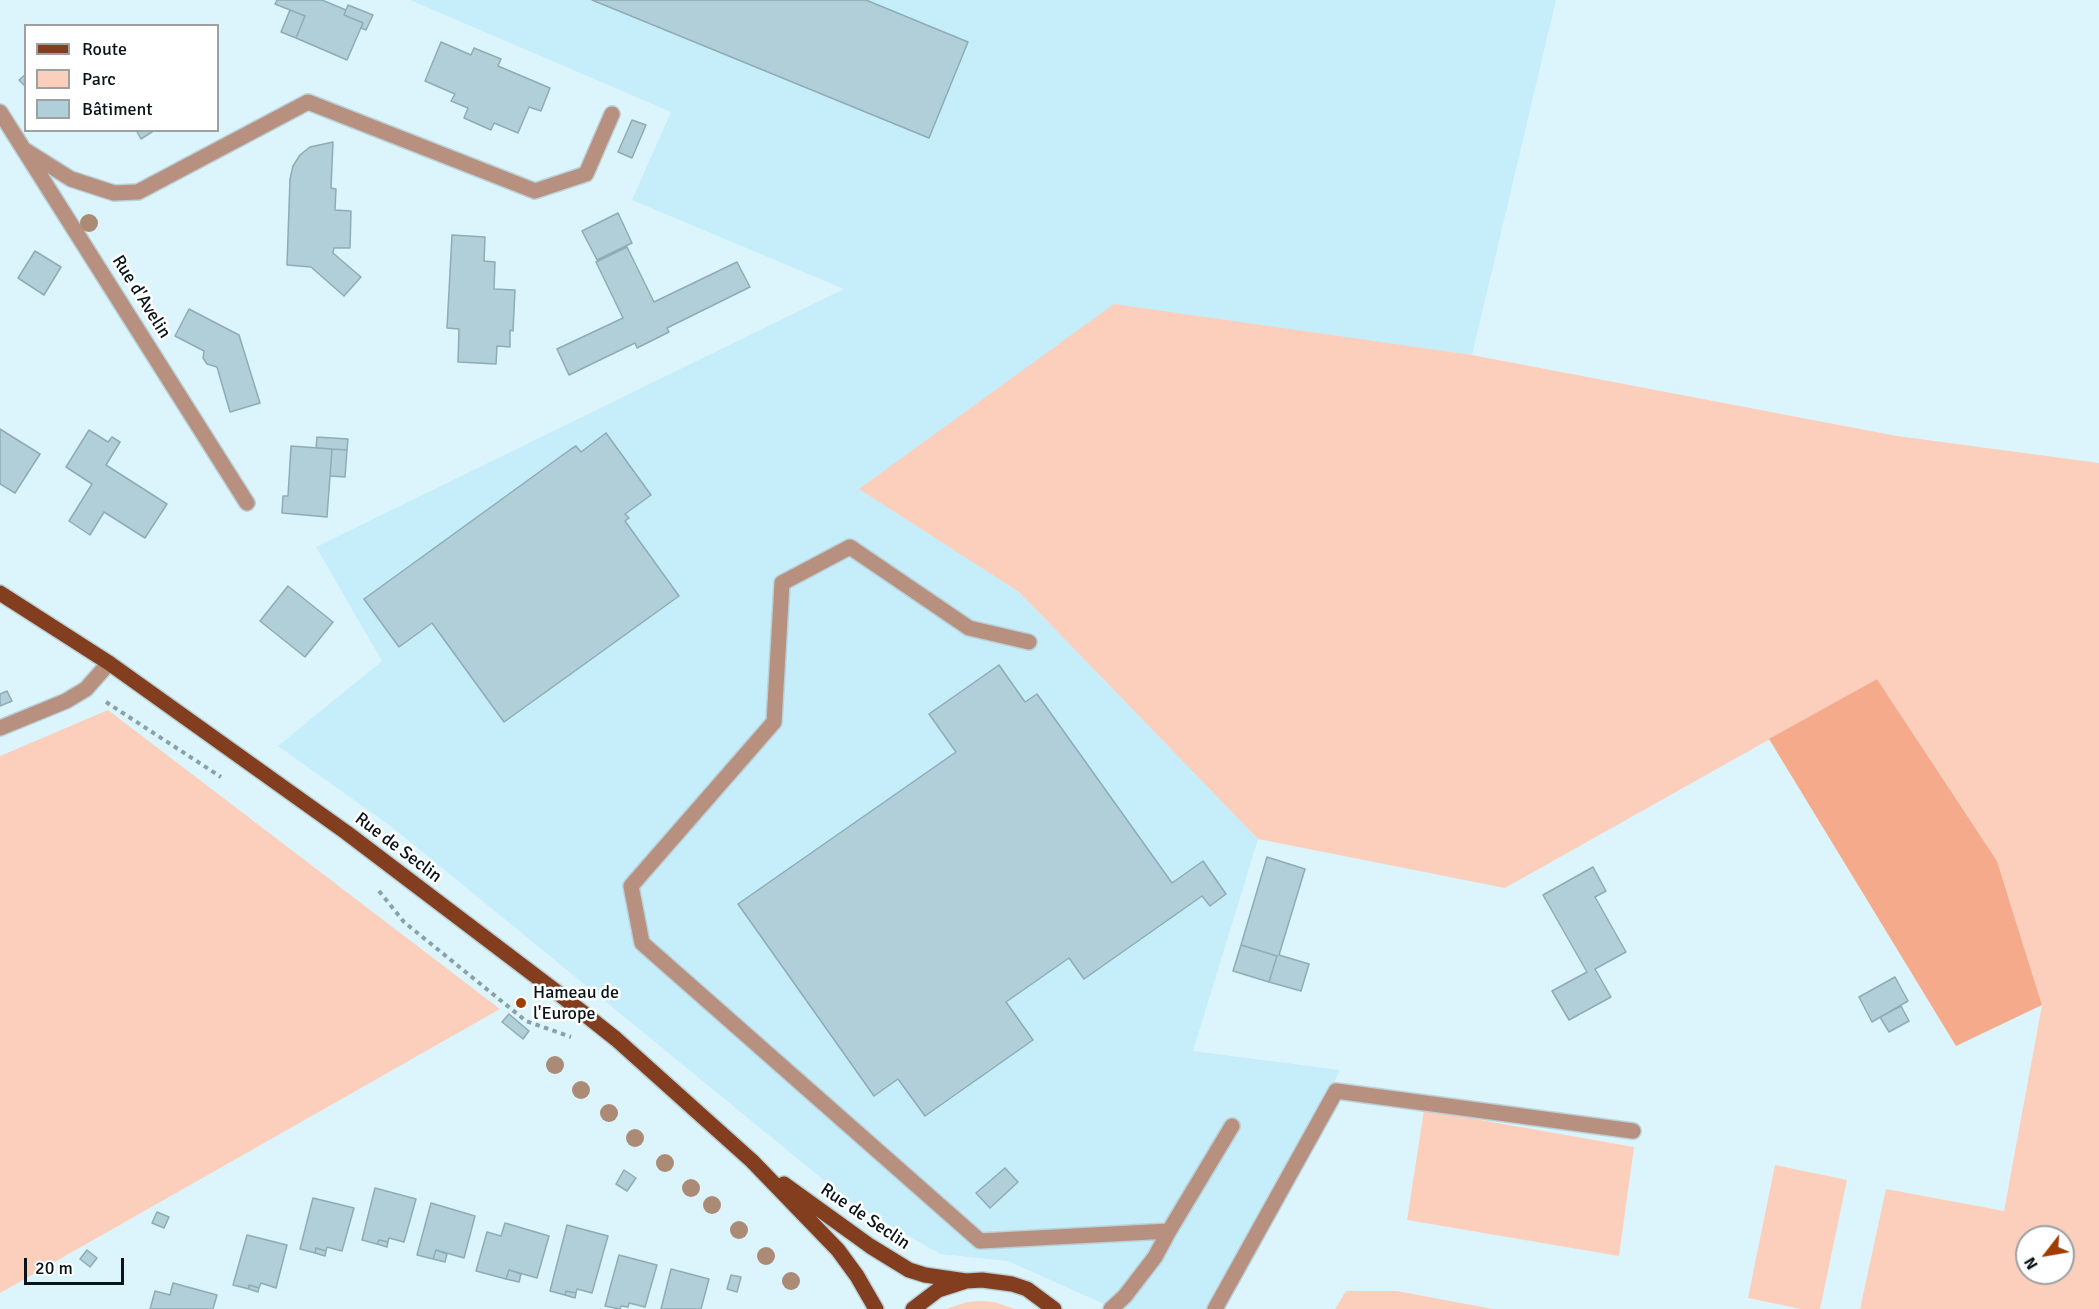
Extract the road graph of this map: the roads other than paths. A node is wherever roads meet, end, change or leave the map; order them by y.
1 (0, 112) edge
2 (612, 114) dead end
3 (26, 150) junction
4 (247, 502) dead end
5 (0, 593) edge
6 (1029, 642) dead end
7 (109, 663) junction
8 (0, 728) edge
9 (1232, 1126) dead end
10 (1633, 1131) dead end
11 (752, 1161) junction
12 (1168, 1230) junction
13 (966, 1281) junction
14 (876, 1309) edge
15 (913, 1309) edge
16 (1054, 1309) edge
17 (1111, 1309) edge
18 (1215, 1309) edge

1 - 3 street, Rue d'Avelin
2 - 3 street
3 - 4 street, Rue d'Avelin
5 - 7 main road, Rue de Seclin
6 - 12 street
7 - 8 street
7 - 11 main road, Rue de Seclin
9 - 12 street
10 - 18 street
11 - 13 main road, Rue de Seclin
11 - 14 main road, Rue de Seclin
12 - 17 street
13 - 15 main road
13 - 16 main road

